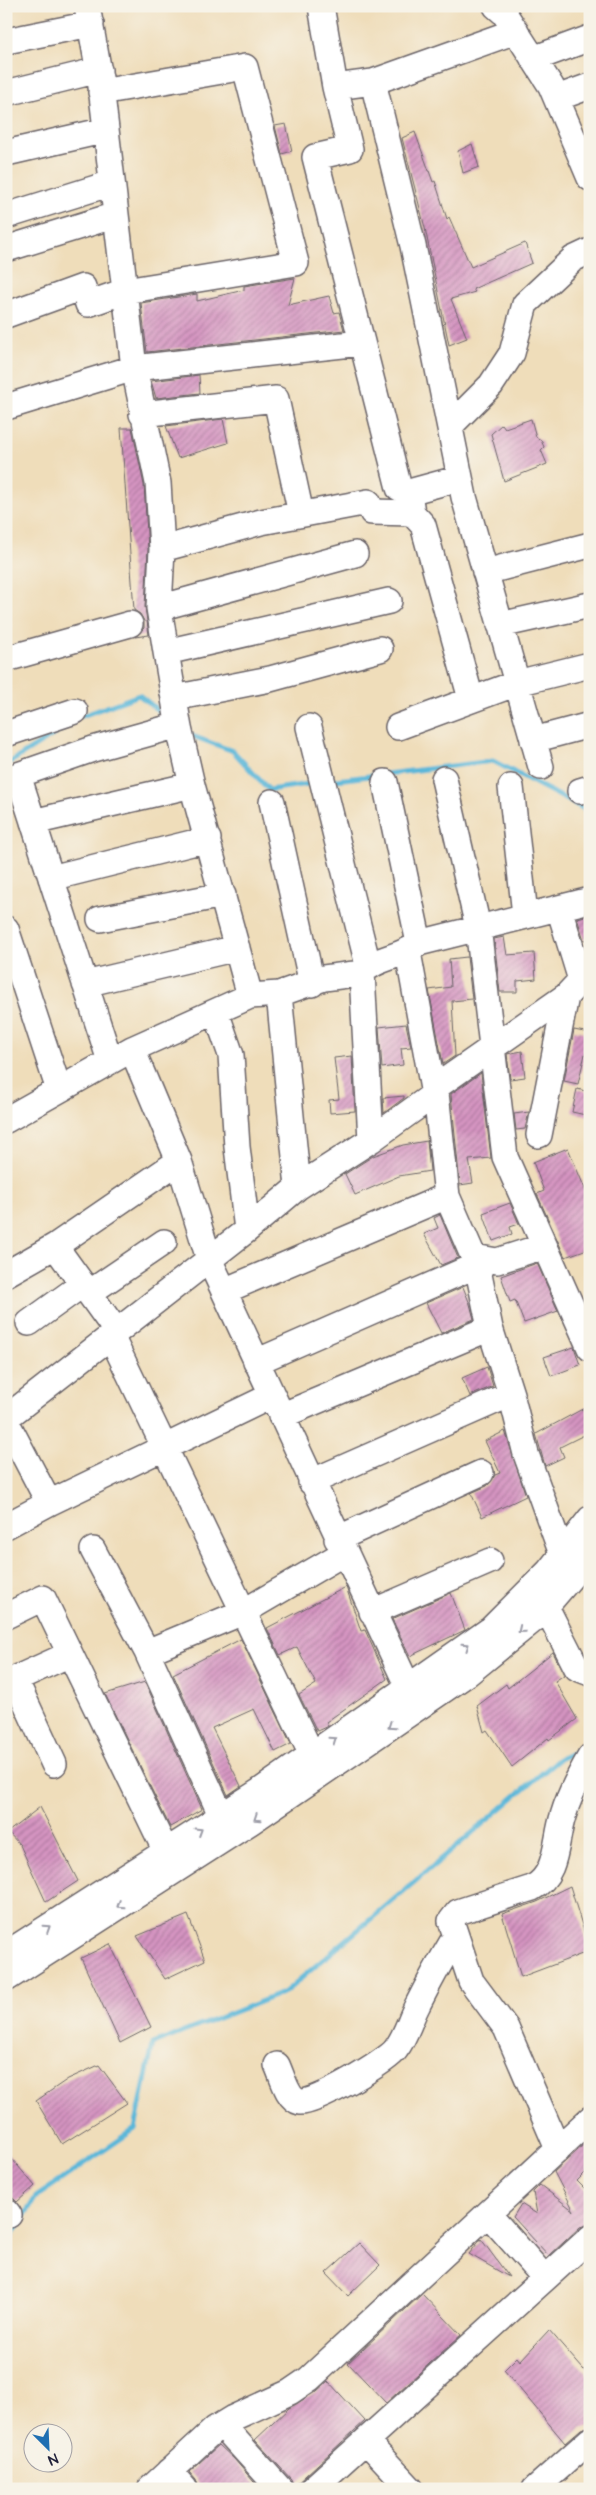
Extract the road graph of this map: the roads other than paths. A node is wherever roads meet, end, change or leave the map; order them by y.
1 (321, 6) edge
2 (496, 6) edge
3 (89, 15) edge
4 (516, 31) junction
5 (590, 38) edge
6 (6, 42) edge
7 (533, 59) junction
8 (100, 81) junction
9 (373, 82) junction
10 (590, 86) edge
11 (335, 88) junction
12 (6, 93) edge
13 (557, 98) junction
14 (106, 130) junction
15 (585, 148) edge
16 (6, 153) edge
17 (590, 178) edge
18 (112, 183) junction
19 (6, 216) edge
20 (116, 216) junction
21 (6, 249) edge
22 (590, 250) edge
23 (125, 291) junction
24 (6, 315) edge
25 (361, 343) junction
26 (134, 368) junction
27 (6, 407) edge
28 (142, 414) junction
29 (450, 426) junction
30 (460, 478) junction
31 (410, 502) junction
32 (301, 514) junction
33 (590, 545) edge
34 (162, 549) junction
35 (355, 554) dead end
36 (486, 572) junction
37 (389, 601) dead end
38 (590, 605) edge
39 (159, 608) junction
40 (130, 624) dead end
41 (500, 625) junction
42 (380, 649) dead end
43 (166, 652) junction
44 (6, 659) edge
45 (590, 665) edge
46 (517, 683) junction
47 (471, 699) junction
48 (75, 711) dead end
49 (177, 717) junction
50 (590, 725) edge
51 (309, 727) dead end
52 (398, 727) dead end
53 (6, 734) edge
54 (533, 740) junction
55 (541, 767) dead end
56 (444, 779) dead end
57 (385, 782) dead end
58 (192, 785) junction
59 (511, 787) dead end
60 (272, 802) dead end
61 (33, 822) junction
62 (208, 839) junction
63 (51, 878) junction
64 (223, 895) junction
65 (590, 900) edge
66 (559, 908) junction
67 (525, 915) junction
68 (100, 919) dead end
69 (478, 927) junction
70 (6, 929) edge
71 (414, 947) junction
72 (237, 948) junction
73 (365, 969) junction
74 (85, 984) junction
75 (312, 984) junction
76 (579, 984) edge
77 (279, 994) junction
78 (250, 996) junction
79 (216, 1012) junction
80 (491, 1046) junction
81 (132, 1049) junction
82 (110, 1061) junction
83 (59, 1090) junction
84 (434, 1091) junction
85 (6, 1120) edge
86 (539, 1135) dead end
87 (371, 1140) junction
88 (179, 1161) junction
89 (298, 1187) junction
90 (447, 1196) junction
91 (248, 1230) junction
92 (164, 1242) dead end
93 (55, 1246) junction
94 (544, 1246) junction
95 (209, 1259) junction
96 (477, 1265) junction
97 (6, 1274) edge
98 (86, 1288) junction
99 (224, 1291) junction
100 (28, 1323) dead end
101 (490, 1328) junction
102 (587, 1329) edge
103 (114, 1334) junction
104 (256, 1362) junction
105 (511, 1394) junction
106 (276, 1406) junction
107 (6, 1419) edge
108 (164, 1447) junction
109 (14, 1453) edge
110 (481, 1473) dead end
111 (311, 1482) junction
112 (49, 1503) junction
113 (590, 1520) edge
114 (6, 1526) edge
115 (341, 1546) junction
116 (93, 1550) dead end
117 (562, 1554) junction
118 (590, 1555) edge
119 (490, 1560) dead end
120 (546, 1607) junction
121 (243, 1612) junction
122 (372, 1612) junction
123 (6, 1616) edge
124 (148, 1652) junction
125 (70, 1654) junction
126 (590, 1672) edge
127 (10, 1681) edge
128 (413, 1698) junction
129 (312, 1755) junction
130 (590, 1756) edge
131 (54, 1764) dead end
132 (222, 1816) junction
133 (170, 1861) junction
134 (455, 1937) junction
135 (6, 1954) edge
136 (6, 1979) edge
137 (277, 2064) dead end
138 (590, 2119) edge
139 (558, 2149) junction
140 (488, 2214) junction
141 (590, 2238) edge
142 (545, 2278) junction
143 (222, 2425) junction
144 (590, 2440) edge
145 (366, 2441) junction
146 (177, 2480) edge
147 (150, 2489) edge
148 (280, 2489) edge
149 (312, 2489) edge
150 (410, 2489) edge
151 (535, 2489) edge

1 - 11 street
2 - 4 street
3 - 6 street
3 - 8 street
4 - 7 street
4 - 9 street
5 - 7 street
7 - 13 street
8 - 12 street
8 - 14 street
8 - 23 street
9 - 11 street
9 - 29 street
10 - 13 street
11 - 25 street
13 - 15 street
14 - 16 street
14 - 18 street
15 - 17 street
18 - 19 street
18 - 20 street
20 - 21 street
20 - 23 street
22 - 29 street
23 - 24 street
23 - 26 street
25 - 26 street
25 - 31 street
26 - 27 street
26 - 28 street
28 - 32 street
28 - 34 street
29 - 30 street
30 - 31 street
30 - 36 street
31 - 32 street
31 - 47 street
32 - 34 street
33 - 36 street
34 - 39 street
35 - 39 street
36 - 41 street
37 - 43 street
38 - 41 street
39 - 43 street
40 - 44 street
41 - 46 street
42 - 49 street
43 - 49 street
45 - 46 street
46 - 47 street
46 - 54 street
47 - 52 street
48 - 53 street
49 - 58 street
49 - 61 street
50 - 54 street
51 - 73 street
54 - 55 street
56 - 69 street
57 - 71 street
58 - 61 street
58 - 62 street
59 - 67 street
60 - 75 street
61 - 63 street
62 - 63 street
62 - 64 street
63 - 74 street
64 - 68 street
64 - 72 street
65 - 66 street
66 - 67 street
66 - 76 street
67 - 69 street
69 - 71 street
69 - 80 street
70 - 83 street
71 - 73 street
71 - 84 street
72 - 74 street
72 - 78 street
73 - 75 street
73 - 87 street
74 - 82 street
75 - 77 street
76 - 80 street
76 - 86 street
77 - 78 street
77 - 89 street
78 - 79 street
79 - 81 street
79 - 91 street
80 - 84 street
80 - 94 street
81 - 82 street
81 - 88 street
82 - 83 street
83 - 85 street
84 - 87 street
84 - 90 street
87 - 89 street
88 - 93 street
88 - 95 street
89 - 91 street
90 - 96 street
90 - 99 street
91 - 95 street
92 - 98 street
93 - 97 street
93 - 98 street
94 - 96 street
94 - 102 street
95 - 99 street
95 - 103 street
96 - 101 street
96 - 104 street
98 - 100 street
98 - 103 street
99 - 104 street
101 - 105 street
101 - 106 street
103 - 107 street
103 - 108 street
104 - 106 street
105 - 111 street
105 - 117 street
106 - 108 street
106 - 111 street
107 - 109 street
108 - 112 street
108 - 121 street
109 - 112 street
110 - 115 street
111 - 115 street
112 - 114 street
113 - 117 street
115 - 121 street
115 - 122 street
116 - 124 street
128 -> 117 street
118 - 120 street
119 - 122 street
120 - 126 street
120 -> 128 street
121 - 124 street
121 - 129 street
122 - 128 street
123 - 125 street
124 - 132 street
125 - 127 street
125 - 133 street
127 - 131 street
129 -> 128 street
128 -> 133 street
129 - 132 street
130 - 134 street
133 -> 132 street
135 -> 133 street
133 -> 136 street
134 - 137 street
134 - 139 street
138 - 139 street
139 - 140 street
140 - 142 street
140 - 143 street
141 - 142 street
142 - 145 street
143 - 146 street
143 - 148 street
144 - 151 street
145 - 149 street
145 - 150 street
146 - 147 street

